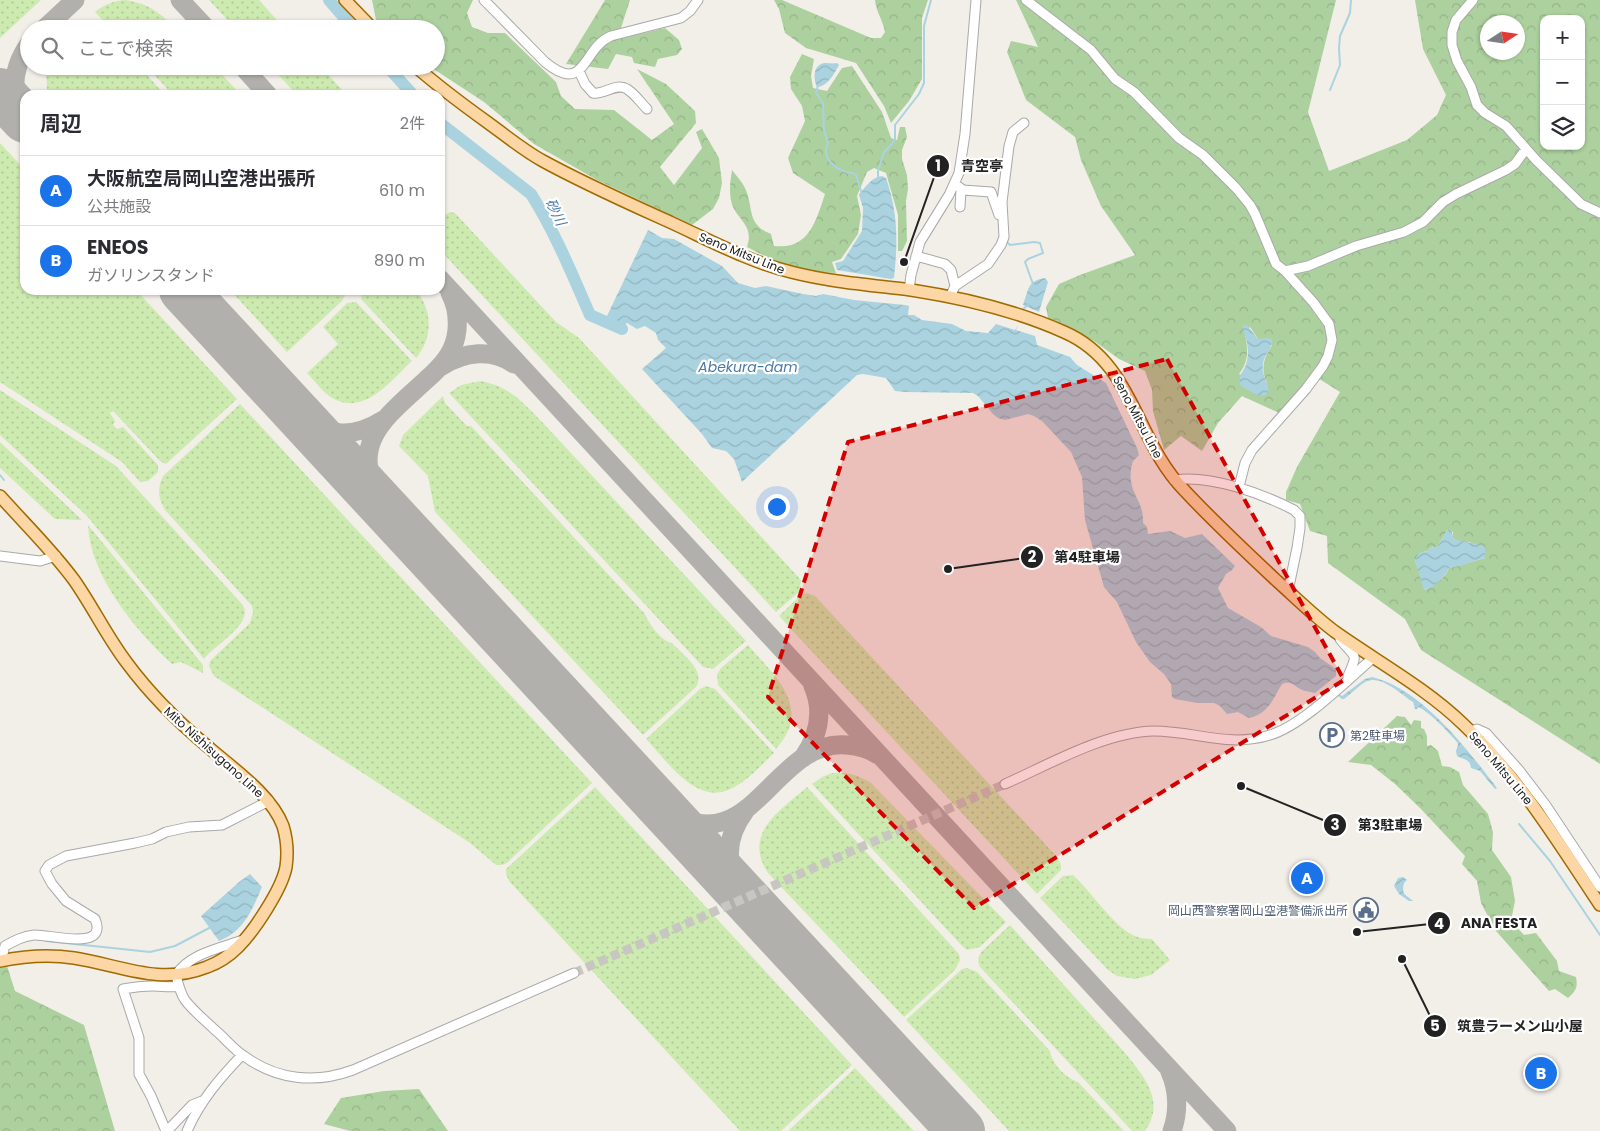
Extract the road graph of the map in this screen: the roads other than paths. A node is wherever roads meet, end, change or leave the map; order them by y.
1 (345, 0) edge
2 (484, 0) edge
3 (698, 0) edge
4 (976, 0) edge
5 (1026, 0) edge
6 (1473, 0) edge
7 (364, 20) edge
8 (579, 71) junction
9 (426, 75) edge
10 (445, 90) edge
11 (445, 90) edge
12 (647, 109) dead end
13 (1024, 123) dead end
14 (1526, 149) junction
15 (958, 187) junction
16 (960, 206) dead end
17 (1600, 213) edge
18 (1002, 224) junction
19 (916, 256) junction
20 (1285, 271) junction
21 (909, 290) junction
22 (953, 292) junction
23 (1174, 480) junction
24 (1239, 487) junction
25 (0, 496) edge
26 (0, 556) edge
27 (56, 556) junction
28 (1288, 591) junction
29 (1332, 630) junction
30 (1373, 658) junction
31 (1348, 679) junction
32 (1005, 784) tunnel mouth
33 (1528, 791) junction
34 (269, 801) junction
35 (1600, 887) edge
36 (1600, 905) edge
37 (1, 961) edge
38 (574, 973) tunnel mouth
39 (176, 975) junction
40 (179, 986) junction
41 (242, 1055) junction
42 (202, 1101) junction
43 (167, 1131) edge
44 (188, 1131) edge

1 - 7 main road
2 - 8 street
3 - 8 street
4 - 15 street
5 - 20 street
6 - 14 street
8 - 12 street
9 - 10 main road, Seno Mitsu Line
11 - 21 main road, Seno Mitsu Line
13 - 18 street
14 - 17 street
14 - 20 street
15 - 16 street
15 - 18 street
15 - 19 street
18 - 22 street
19 - 21 street
19 - 22 street
20 - 24 street
21 - 22 main road, Seno Mitsu Line
22 - 23 main road, Seno Mitsu Line
23 - 24 street
23 - 28 main road, Seno Mitsu Line
24 - 28 street
25 - 27 main road, Mito Nishisugano Line
26 - 27 street
27 - 34 main road, Mito Nishisugano Line
28 - 29 main road, Seno Mitsu Line
29 - 30 main road, Seno Mitsu Line
29 - 31 street
30 - 31 street
30 - 33 main road, Seno Mitsu Line
31 - 32 street
33 - 35 street
33 - 36 main road, Seno Mitsu Line
34 - 37 street
34 - 39 main road, Mito Nishisugano Line
37 - 39 main road, Mito Nishisugano Line
38 - 41 street
39 - 40 street
40 - 41 street
40 - 43 street
41 - 42 street
42 - 43 street
42 - 44 street

